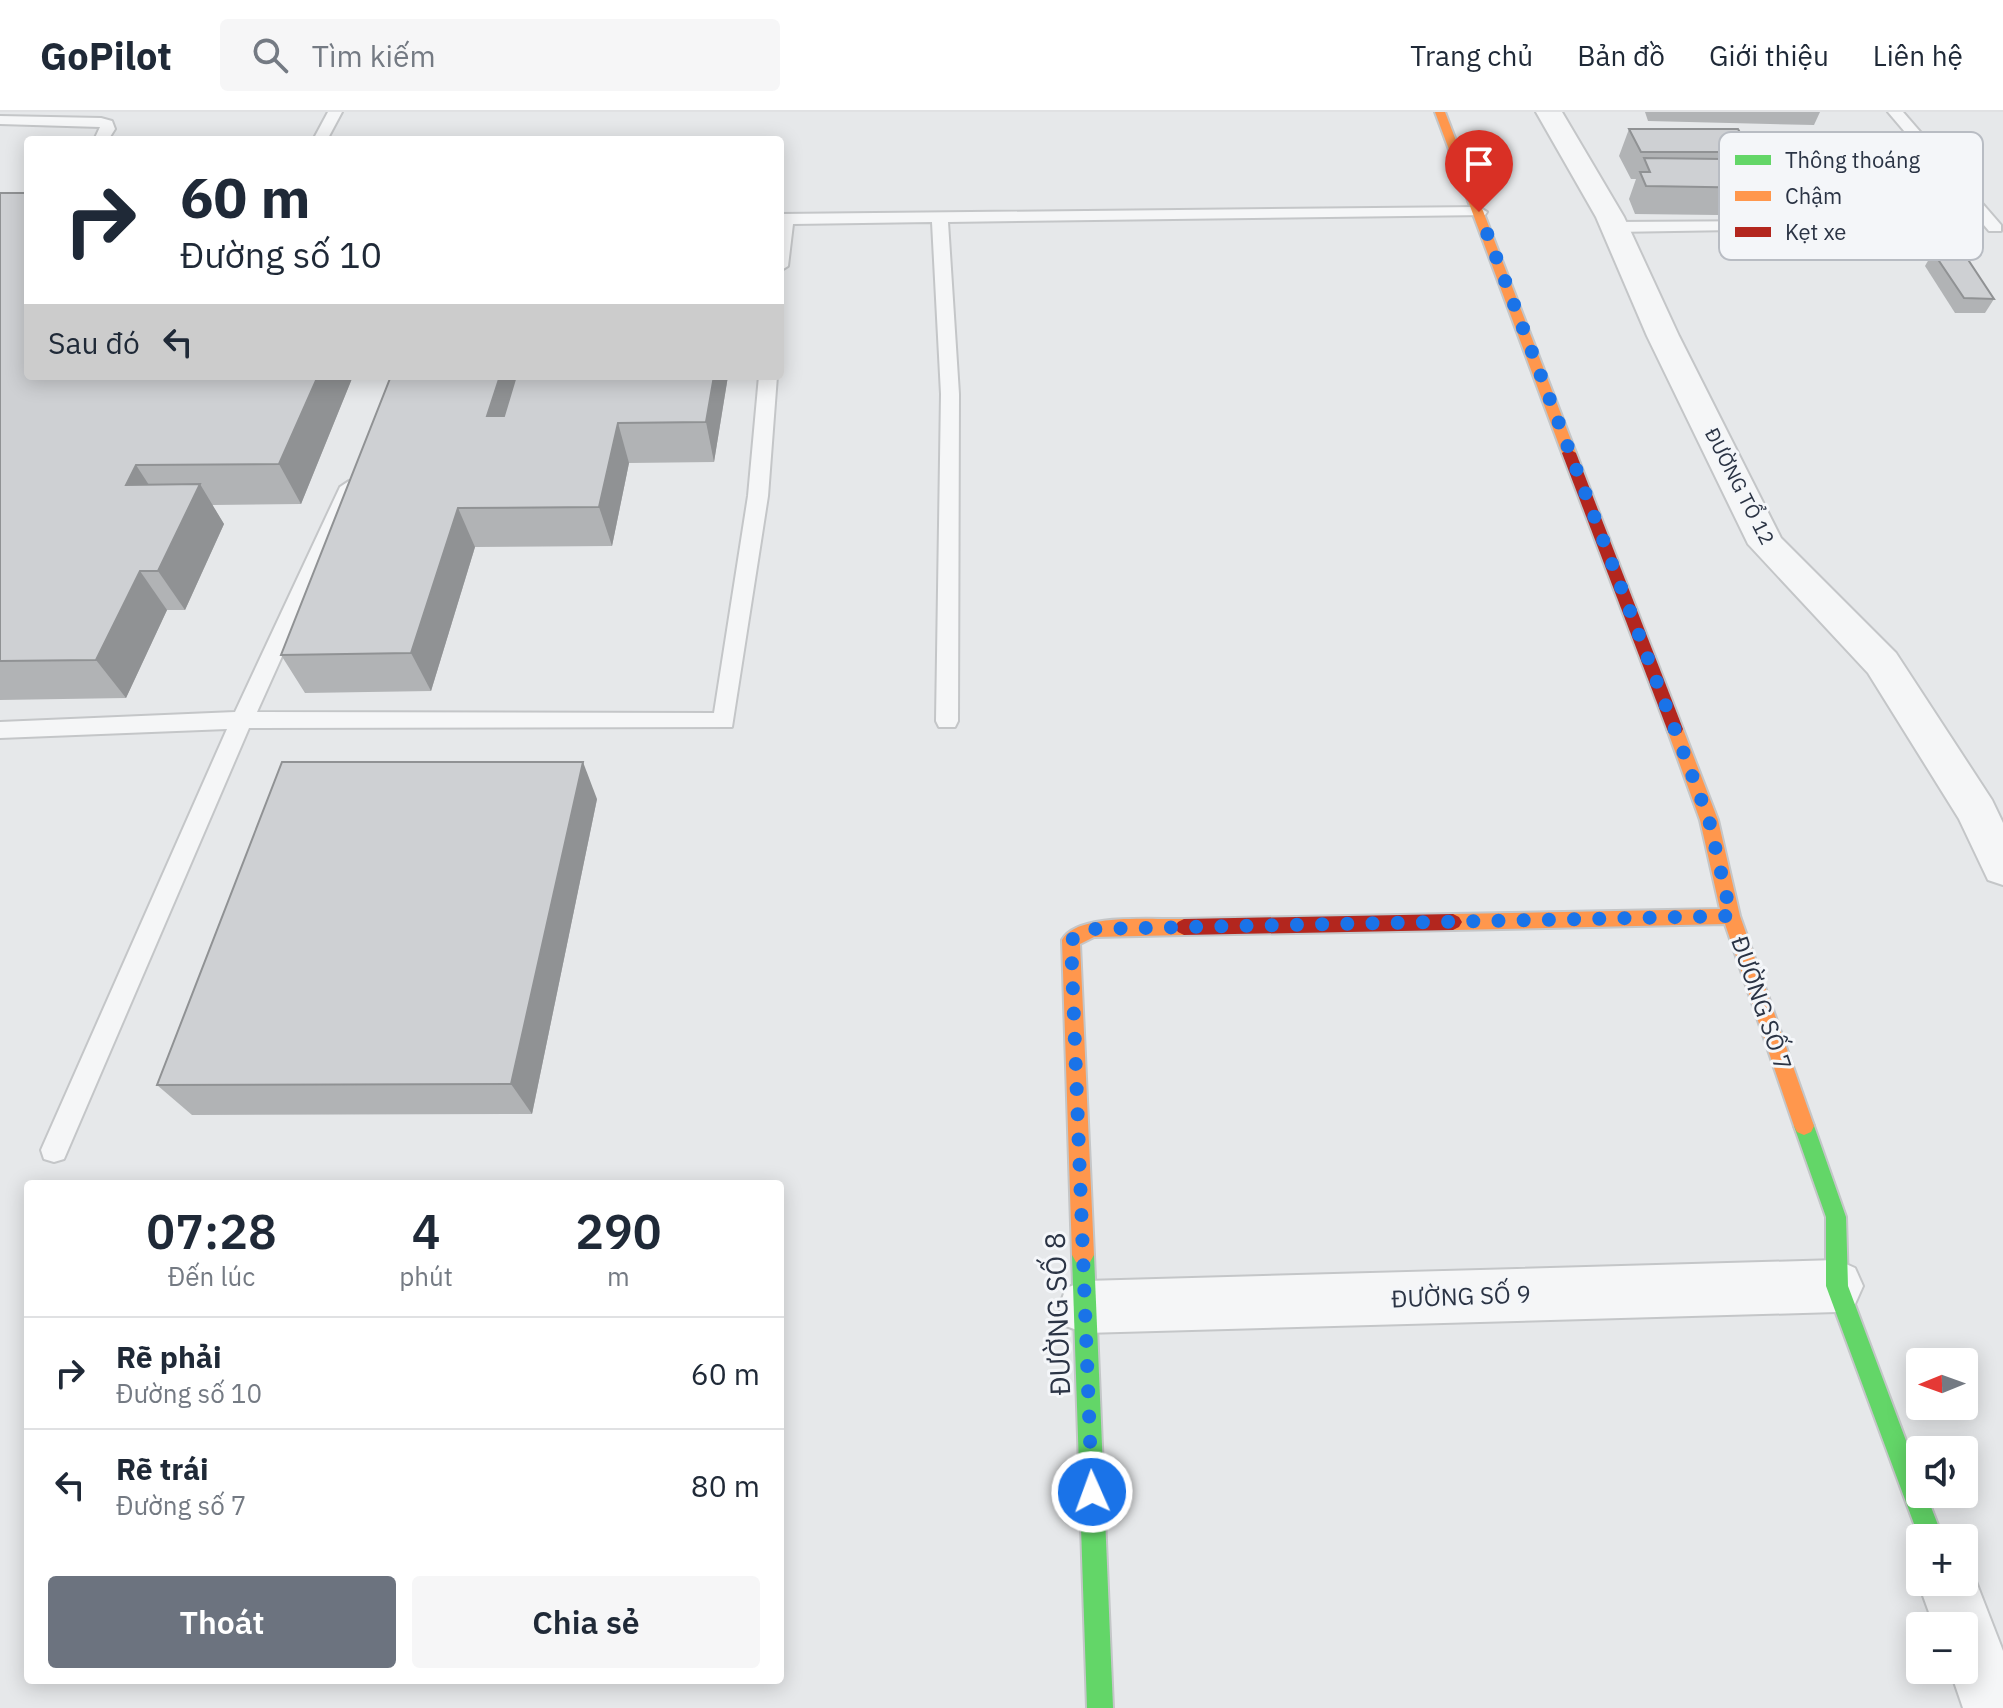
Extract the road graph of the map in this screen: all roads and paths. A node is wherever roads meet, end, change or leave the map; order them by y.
1 (335, 112) edge
2 (1440, 112) edge
3 (1549, 112) edge
4 (1895, 112) edge
5 (0, 120) edge
6 (1912, 132) edge
7 (104, 136) edge
8 (322, 136) edge
9 (1479, 212) junction
10 (1983, 214) edge
11 (940, 217) junction
12 (784, 219) edge
13 (1719, 226) edge
14 (1614, 227) junction
15 (1995, 228) dead end
16 (768, 380) edge
17 (359, 467) edge
18 (242, 720) junction
19 (947, 721) dead end
20 (0, 730) edge
21 (2003, 868) edge
22 (1731, 916) junction
23 (54, 1150) dead end
24 (1837, 1286) junction
25 (1085, 1307) junction
26 (1926, 1524) edge
27 (1978, 1664) edge
28 (1100, 1708) edge
29 (1994, 1708) edge

1 - 8 lane
2 - 9 street, ĐƯỜNG SỐ 7
3 - 14 street, ĐƯỜNG TỔ 12
4 - 6 lane
5 - 7 lane
9 - 11 lane
9 - 22 street, ĐƯỜNG SỐ 7
10 - 15 lane
11 - 12 lane
11 - 19 lane
13 - 14 lane
14 - 21 street, ĐƯỜNG TỔ 12
16 - 18 lane
17 - 18 lane
18 - 20 lane
18 - 23 lane
22 - 24 street, ĐƯỜNG SỐ 7
22 - 25 street, ĐƯỜNG SỐ 8
24 - 25 street, ĐƯỜNG SỐ 9
24 - 26 street, ĐƯỜNG SỐ 7
25 - 28 street, ĐƯỜNG SỐ 8
27 - 29 street

